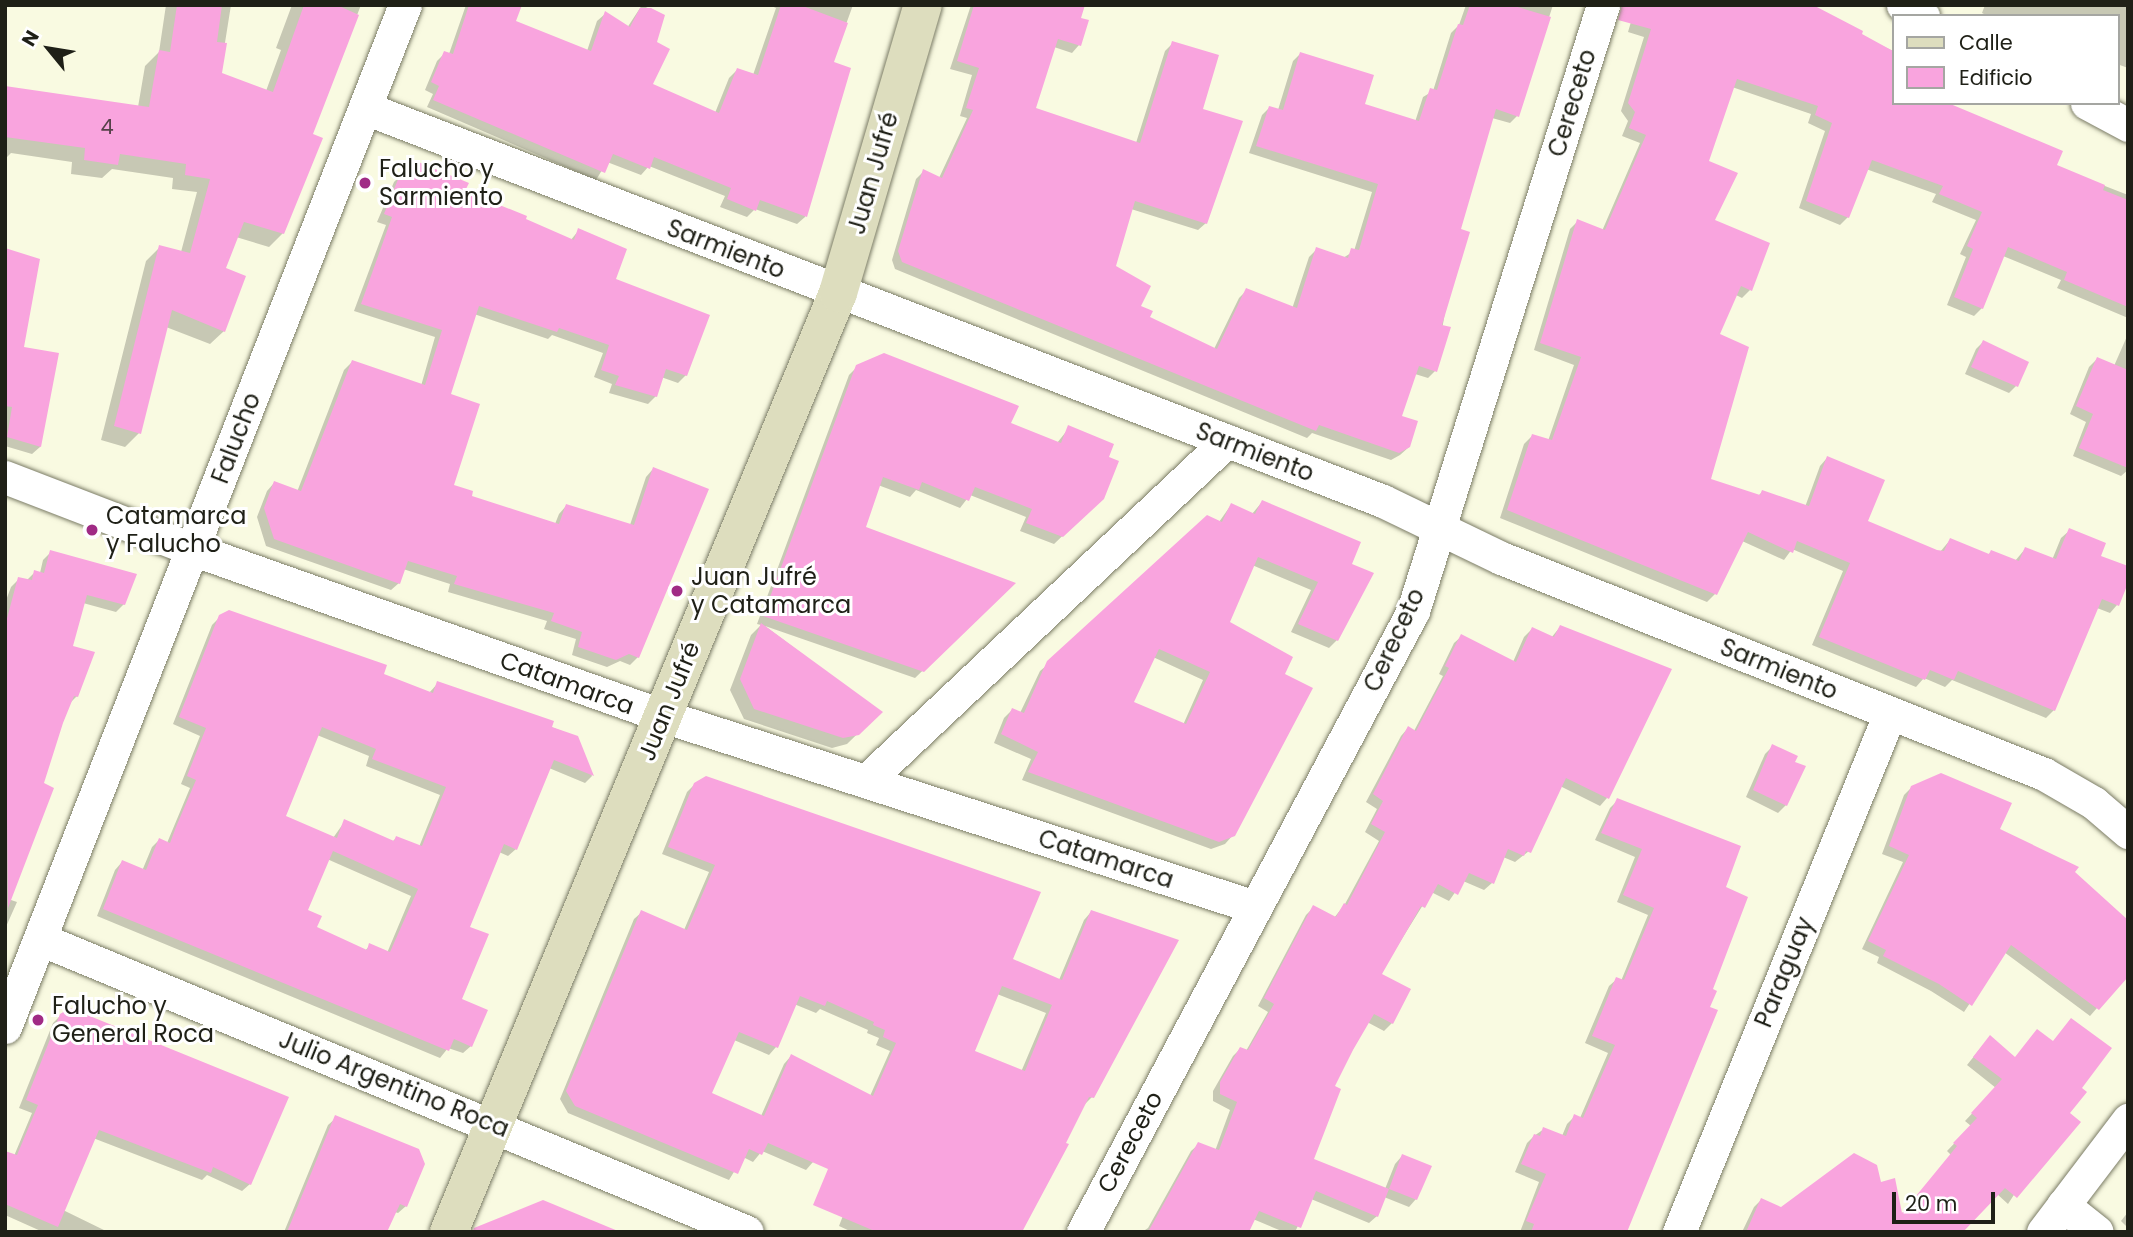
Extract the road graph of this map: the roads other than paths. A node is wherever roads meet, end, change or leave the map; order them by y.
1 (405, 5) edge
2 (923, 5) edge
3 (1603, 5) edge
4 (1903, 5) edge
5 (1919, 14) edge
6 (2091, 105) edge
7 (365, 108) junction
8 (2128, 125) edge
9 (838, 293) junction
10 (1227, 441) junction
11 (5, 477) edge
12 (1439, 528) junction
13 (192, 549) junction
14 (1890, 713) junction
15 (663, 716) junction
16 (866, 781) junction
17 (2128, 832) edge
18 (1255, 907) junction
19 (40, 939) junction
20 (5, 1027) edge
21 (2128, 1120) edge
22 (493, 1125) junction
23 (2063, 1205) junction
24 (449, 1232) edge
25 (747, 1232) edge
26 (1083, 1232) edge
27 (1679, 1232) edge
28 (2043, 1232) edge
29 (2097, 1232) edge

1 - 7 street, Falucho
2 - 9 street, Juan Jufré
3 - 12 street, Cereceto
4 - 5 street
6 - 8 street
7 - 9 street, Sarmiento
7 - 13 street, Falucho
9 - 10 street, Sarmiento
9 - 15 street, Juan Jufré
10 - 12 street, Sarmiento
10 - 16 street
11 - 13 street, Catamarca
12 - 14 street, Sarmiento
12 - 18 street, Cereceto
13 - 15 street, Catamarca
13 - 19 street, Falucho
14 - 17 street, Sarmiento
14 - 27 street, Paraguay
15 - 16 street, Catamarca
15 - 22 street, Juan Jufré
16 - 18 street, Catamarca
18 - 26 street, Cereceto
19 - 20 street, Falucho
19 - 22 street, Julio Argentino Roca
21 - 23 street
22 - 24 street, Juan Jufré
22 - 25 street, Julio Argentino Roca
23 - 28 street
23 - 29 street

